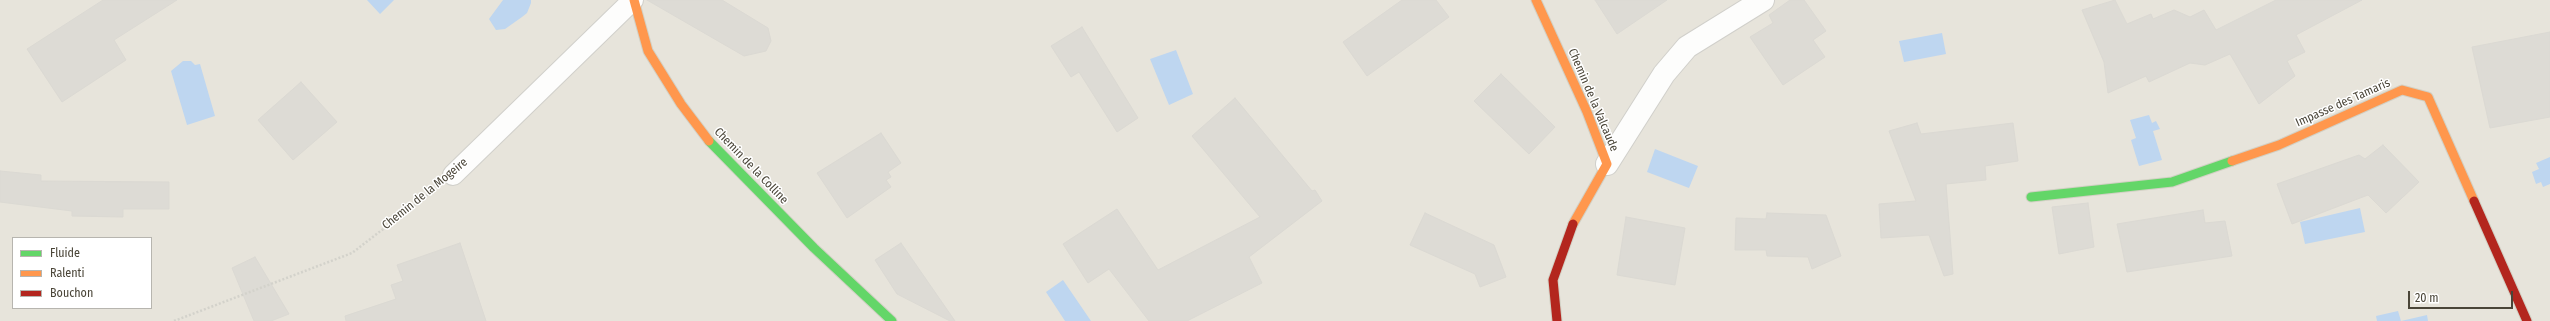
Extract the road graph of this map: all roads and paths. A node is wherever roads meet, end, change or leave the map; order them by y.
1 (634, 0) edge
2 (1536, 0) edge
3 (1763, 0) edge
4 (1607, 164) junction
5 (453, 175) joint
6 (2030, 197) dead end
7 (174, 321) edge
8 (892, 321) edge
9 (1557, 321) edge
10 (2527, 321) edge

1 - 5 lane, Chemin de la Mogeire
1 - 8 street, Chemin de la Colline
2 - 4 street, Chemin de la Valcaude
3 - 4 street
4 - 9 street, Chemin de la Valcaude
5 - 7 path, Chemin de la Mogeire
6 - 10 street, Impasse des Tamaris

